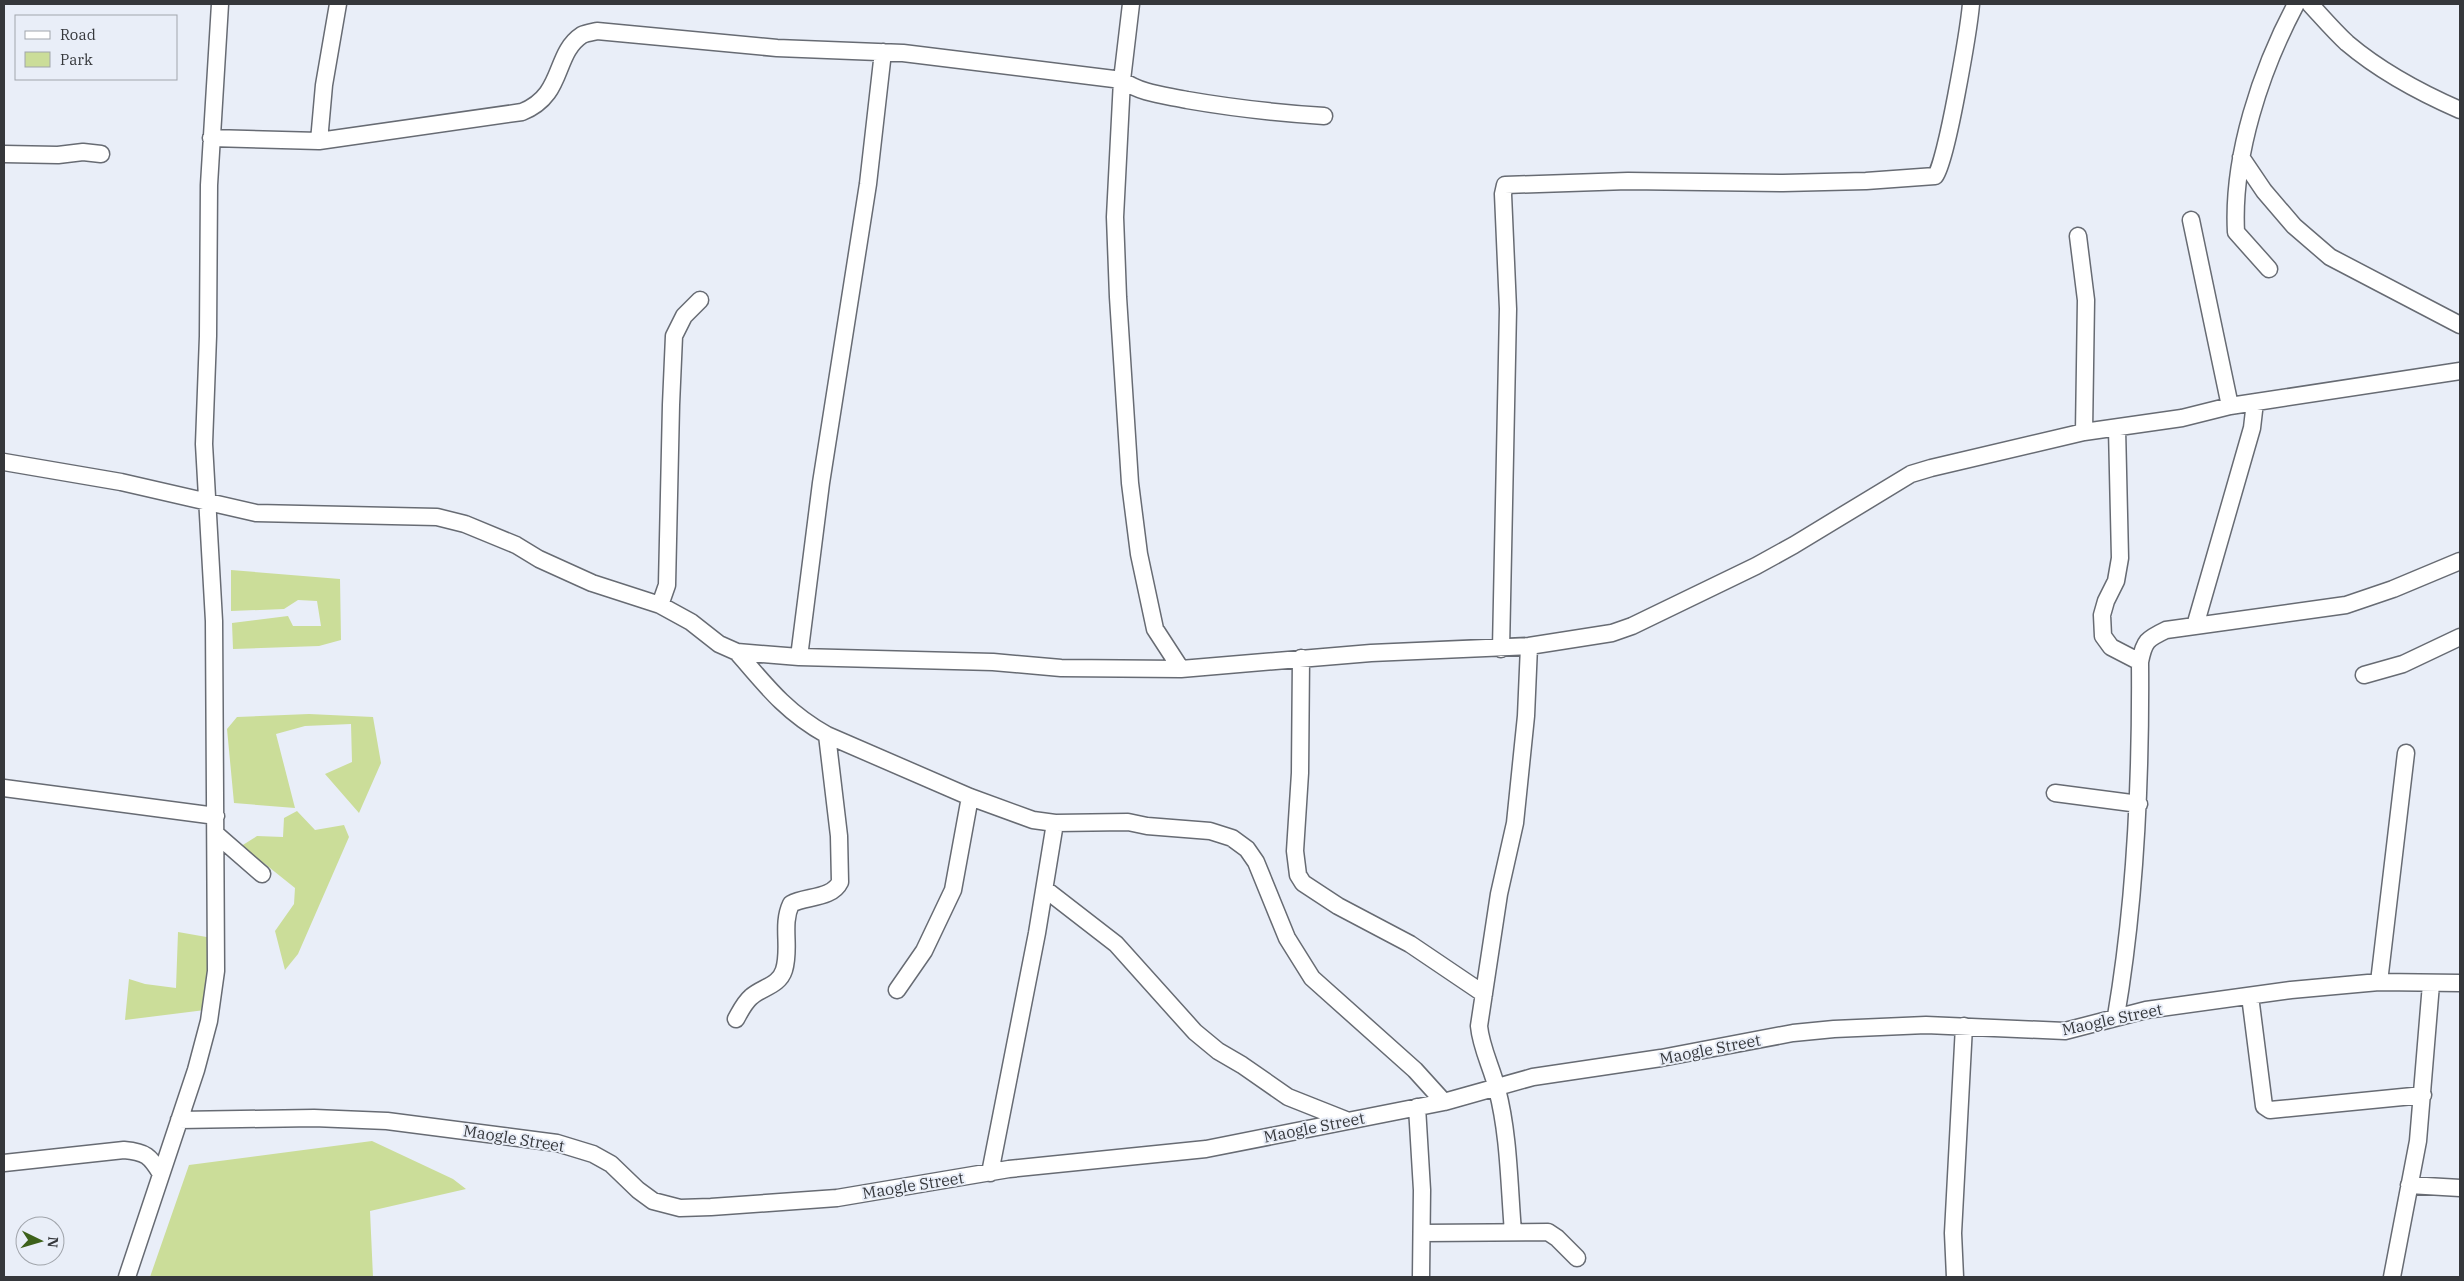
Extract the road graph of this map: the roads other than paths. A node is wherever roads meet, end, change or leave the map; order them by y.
1 (220, 4) edge
2 (338, 4) edge
3 (1131, 4) edge
4 (1971, 4) edge
5 (2296, 4) edge
6 (2310, 4) edge
7 (883, 52) junction
8 (1122, 80) junction
9 (2460, 110) edge
10 (1324, 116) dead end
11 (211, 138) junction
12 (319, 141) junction
13 (4, 154) edge
14 (101, 154) dead end
15 (2241, 157) junction
16 (2190, 220) dead end
17 (2078, 236) dead end
18 (2269, 269) dead end
19 (700, 300) dead end
20 (2460, 325) edge
21 (2460, 371) edge
22 (2255, 402) junction
23 (2230, 406) junction
24 (2117, 428) junction
25 (2084, 432) junction
26 (4, 462) edge
27 (208, 502) junction
28 (2460, 561) edge
29 (660, 605) junction
30 (2194, 626) junction
31 (2460, 637) edge
32 (1529, 646) junction
33 (1501, 649) junction
34 (737, 652) junction
35 (799, 657) junction
36 (1301, 658) junction
37 (2140, 662) junction
38 (1181, 669) junction
39 (2364, 675) dead end
40 (828, 735) junction
41 (2406, 753) dead end
42 (4, 788) edge
43 (2055, 793) dead end
44 (970, 797) junction
45 (2139, 804) junction
46 (216, 816) junction
47 (1055, 823) junction
48 (216, 834) junction
49 (262, 874) dead end
50 (1045, 889) junction
51 (2379, 982) junction
52 (2460, 983) edge
53 (2431, 984) junction
54 (897, 990) dead end
55 (1484, 994) junction
56 (2250, 996) junction
57 (2116, 1016) junction
58 (736, 1019) dead end
59 (1964, 1026) junction
60 (1497, 1089) junction
61 (2422, 1094) junction
62 (1444, 1102) junction
63 (1417, 1107) junction
64 (179, 1120) junction
65 (1346, 1120) junction
66 (173, 1141) junction
67 (140, 1151) junction
68 (4, 1163) edge
69 (990, 1173) junction
70 (161, 1174) junction
71 (2409, 1185) junction
72 (2460, 1188) edge
73 (1422, 1232) junction
74 (1513, 1232) junction
75 (1577, 1258) dead end
76 (127, 1277) edge
77 (1421, 1277) edge
78 (1955, 1277) edge
79 (2392, 1277) edge

1 - 11 street
2 - 12 street
3 - 8 street
4 - 33 street
5 - 15 street
6 - 9 street
7 - 8 street
7 - 12 street
7 - 35 street
8 - 10 street
8 - 38 street
11 - 12 street
11 - 27 street
13 - 14 street
15 - 18 street
15 - 20 street
16 - 23 street
17 - 25 street
19 - 29 street
21 - 22 street
22 - 23 street
22 - 30 street
23 - 24 street
24 - 25 street
24 - 37 street
25 - 32 street
26 - 27 street
27 - 29 street
27 - 46 street
28 - 30 street
29 - 34 street
30 - 37 street
31 - 39 street
32 - 33 street
32 - 55 street
33 - 36 street
34 - 35 street
34 - 40 street
35 - 38 street
36 - 38 street
36 - 55 street
37 - 45 street
40 - 44 street
40 - 58 street
41 - 51 street
42 - 46 street
43 - 45 street
44 - 47 street
44 - 54 street
45 - 57 street
46 - 48 street
47 - 50 street
47 - 62 street
48 - 49 street
48 - 64 street
50 - 65 street
50 - 69 street
51 - 53 street, Maogle Street
51 - 56 street, Maogle Street
52 - 53 street, Maogle Street
53 - 61 street
55 - 60 street
56 - 57 street, Maogle Street
56 - 61 street
57 - 59 street, Maogle Street
59 - 60 street, Maogle Street
59 - 78 street
60 - 62 street, Maogle Street
60 - 74 street
61 - 71 street
62 - 63 street, Maogle Street
63 - 65 street, Maogle Street
63 - 73 street
64 - 66 street
64 - 69 street, Maogle Street
65 - 69 street, Maogle Street
66 - 67 street
66 - 70 street
67 - 68 street
67 - 70 street
70 - 76 street
71 - 72 street
71 - 79 street
73 - 74 street
73 - 77 street
74 - 75 street

